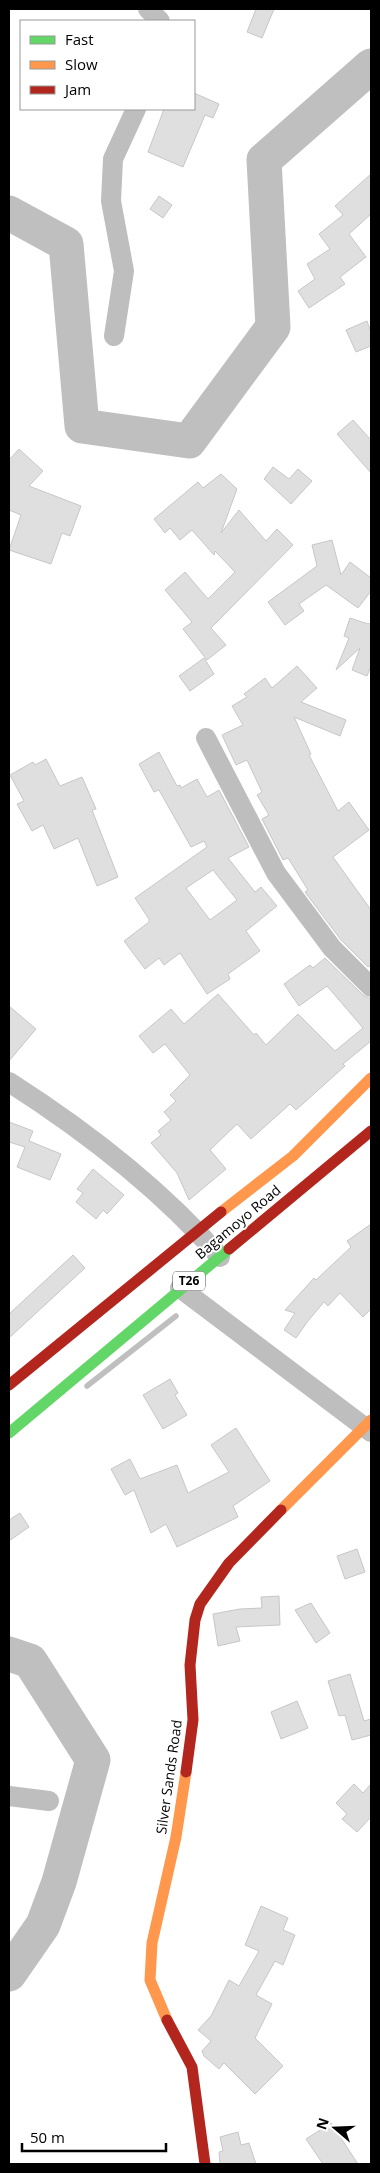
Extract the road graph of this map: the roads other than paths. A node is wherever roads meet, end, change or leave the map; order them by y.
1 (148, 9) edge
2 (159, 20) edge
3 (136, 110) edge
4 (114, 336) dead end
5 (206, 738) dead end
6 (371, 987) edge
7 (371, 1078) edge
8 (9, 1082) edge
9 (371, 1131) edge
10 (197, 1231) junction
11 (220, 1256) junction
12 (180, 1288) junction
13 (9, 1385) edge
14 (369, 1426) edge
15 (9, 1434) edge
16 (9, 1796) edge
17 (50, 1801) dead end
18 (205, 2164) edge

1 - 2 street
3 - 4 street
5 - 6 street
7 - 10 main road
8 - 10 street
9 - 11 main road, Bagamoyo Road / T26
10 - 11 street
10 - 13 main road
11 - 12 main road, Bagamoyo Road / T26
12 - 14 street
12 - 15 main road, Bagamoyo Road / T26
14 - 18 main road, Silver Sands Road
16 - 17 street

